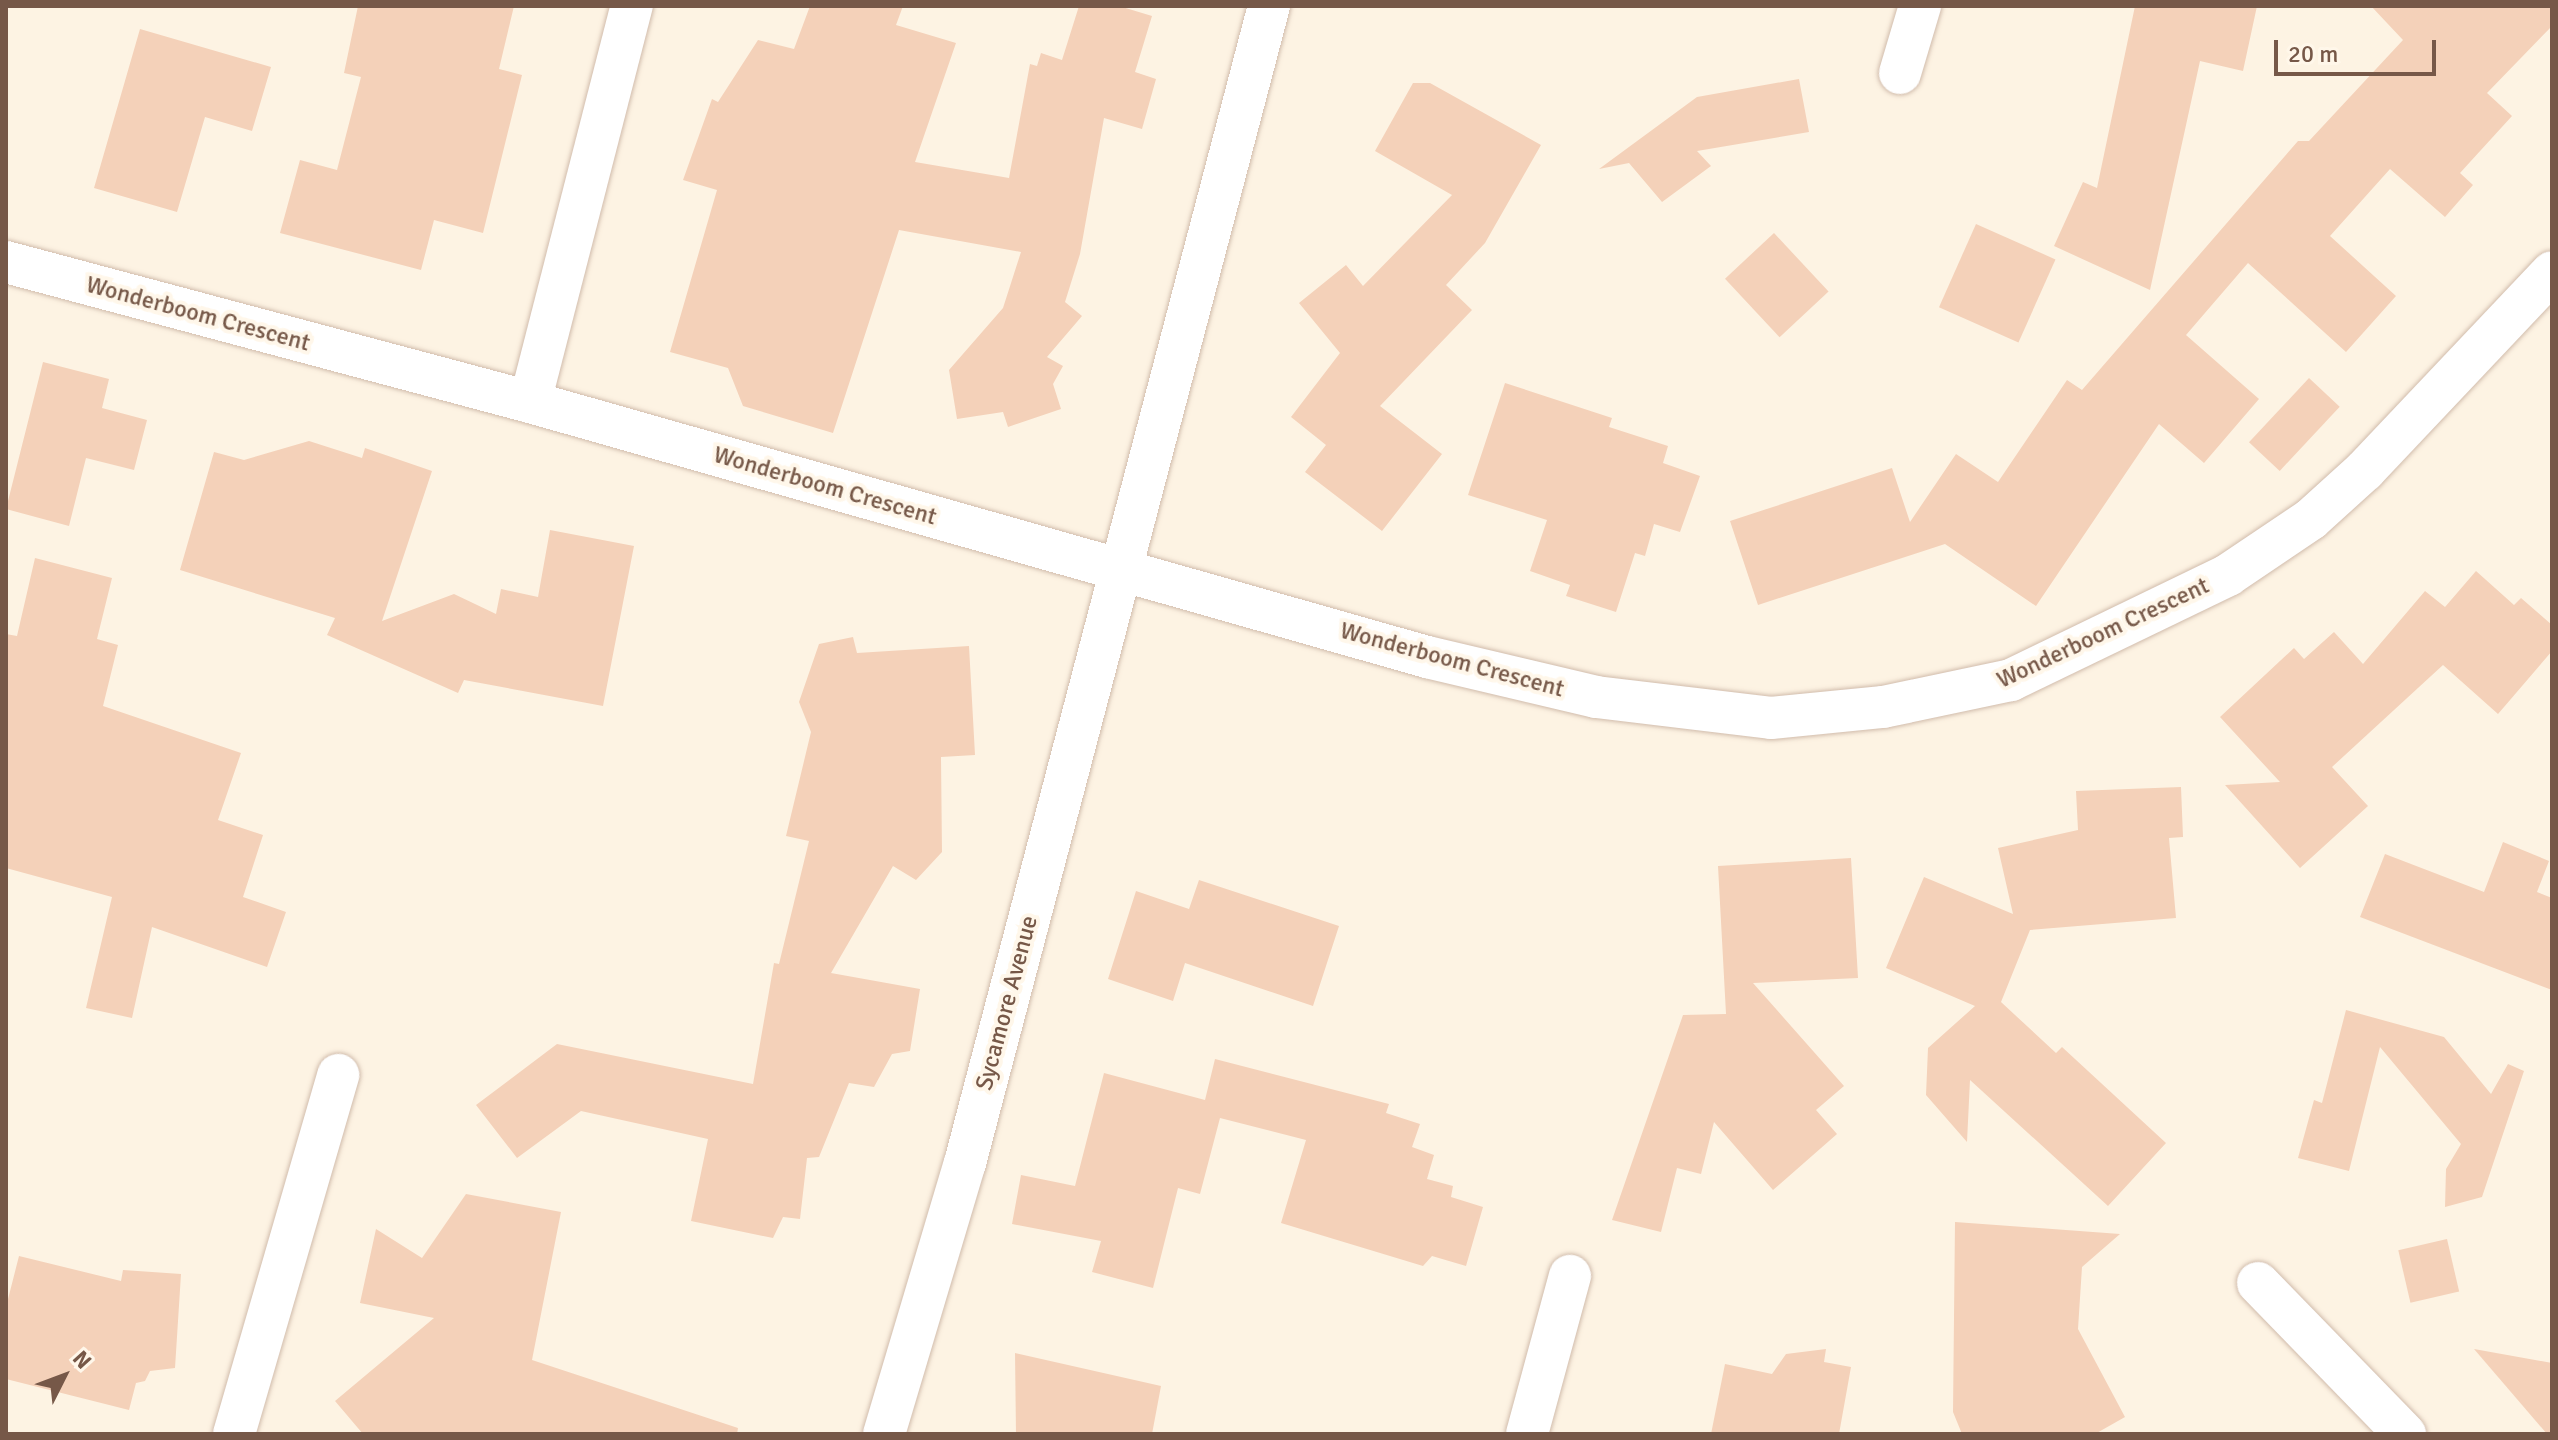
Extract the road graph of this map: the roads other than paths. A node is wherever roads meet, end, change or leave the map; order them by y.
1 (632, 6) edge
2 (1269, 6) edge
3 (1920, 6) edge
4 (1900, 73) dead end
5 (6, 262) edge
6 (2552, 272) edge
7 (530, 402) junction
8 (1121, 569) junction
9 (338, 1075) dead end
10 (1570, 1276) dead end
11 (2258, 1283) dead end
12 (234, 1434) edge
13 (884, 1434) edge
14 (1527, 1434) edge
15 (2405, 1434) edge

1 - 7 street
2 - 8 street
3 - 4 street
5 - 7 street, Wonderboom Crescent
6 - 8 street, Wonderboom Crescent
7 - 8 street, Wonderboom Crescent
8 - 13 street, Sycamore Avenue
9 - 12 street
10 - 14 street
11 - 15 street

